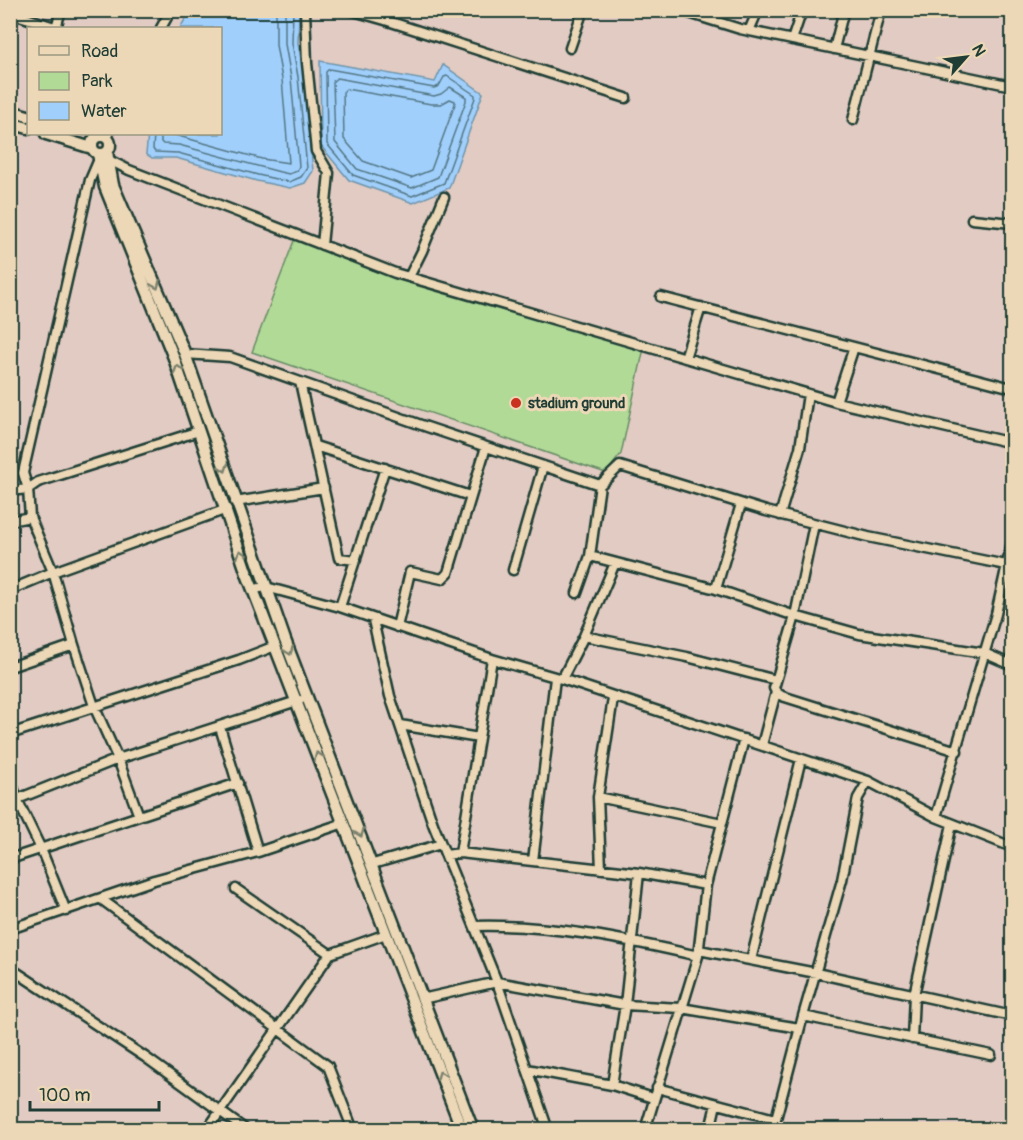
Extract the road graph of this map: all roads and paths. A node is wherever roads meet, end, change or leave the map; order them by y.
1 (61, 10) edge
2 (171, 10) edge
3 (305, 10) edge
4 (350, 10) edge
5 (583, 10) edge
6 (679, 10) edge
7 (758, 10) edge
8 (802, 10) edge
9 (844, 10) edge
10 (881, 10) edge
11 (10, 13) edge
12 (54, 27) edge
13 (57, 27) edge
14 (162, 27) edge
15 (749, 31) junction
16 (792, 40) junction
17 (570, 48) dead end
18 (834, 49) junction
19 (871, 57) junction
20 (1012, 86) edge
21 (626, 98) dead end
22 (10, 111) edge
23 (27, 116) edge
24 (853, 120) dead end
25 (10, 123) edge
26 (27, 128) edge
27 (50, 135) edge
28 (84, 135) edge
29 (101, 147) edge
30 (444, 197) dead end
31 (972, 219) dead end
32 (1012, 223) edge
33 (322, 245) junction
34 (409, 277) junction
35 (661, 297) dead end
36 (701, 307) junction
37 (854, 347) junction
38 (185, 354) junction
39 (685, 358) junction
40 (300, 382) junction
41 (1012, 388) edge
42 (808, 394) junction
43 (836, 402) junction
44 (199, 430) junction
45 (1012, 443) edge
46 (315, 446) junction
47 (486, 447) junction
48 (543, 466) junction
49 (385, 468) junction
50 (600, 485) junction
51 (324, 488) junction
52 (28, 489) junction
53 (10, 491) edge
54 (470, 496) junction
55 (236, 502) junction
56 (741, 504) junction
57 (227, 510) junction
58 (780, 515) junction
59 (30, 517) junction
60 (10, 521) edge
61 (814, 524) junction
62 (1012, 542) edge
63 (590, 556) junction
64 (356, 560) junction
65 (615, 564) junction
66 (1006, 565) junction
67 (513, 570) dead end
68 (53, 572) junction
69 (266, 587) junction
70 (254, 589) junction
71 (716, 589) junction
72 (10, 590) edge
73 (577, 593) dead end
74 (340, 607) junction
75 (795, 616) junction
76 (373, 620) junction
77 (397, 627) junction
78 (584, 636) junction
79 (74, 645) junction
80 (275, 646) junction
81 (984, 653) junction
82 (492, 659) junction
83 (1012, 665) edge
84 (10, 666) edge
85 (558, 679) junction
86 (776, 680) junction
87 (776, 692) junction
88 (613, 698) junction
89 (308, 699) junction
90 (296, 700) junction
91 (94, 706) junction
92 (400, 724) junction
93 (220, 727) junction
94 (10, 734) edge
95 (479, 738) junction
96 (744, 740) junction
97 (762, 745) junction
98 (957, 751) junction
99 (118, 759) junction
100 (801, 759) junction
101 (10, 779) edge
102 (868, 782) junction
103 (238, 783) junction
104 (598, 797) junction
105 (14, 800) edge
106 (139, 816) junction
107 (936, 817) junction
108 (344, 822) junction
109 (722, 823) junction
110 (952, 824) junction
111 (441, 844) junction
112 (1012, 847) edge
113 (41, 849) junction
114 (258, 852) junction
115 (460, 853) junction
116 (446, 855) junction
117 (10, 859) edge
118 (533, 861) junction
119 (373, 864) junction
120 (602, 869) junction
121 (639, 873) junction
122 (706, 885) junction
123 (236, 889) dead end
124 (100, 899) junction
125 (66, 911) junction
126 (475, 926) junction
127 (10, 929) edge
128 (386, 934) junction
129 (632, 940) junction
130 (698, 953) junction
131 (330, 954) junction
132 (751, 960) junction
133 (10, 968) edge
134 (816, 973) junction
135 (497, 982) junction
136 (914, 995) junction
137 (422, 999) junction
138 (625, 1005) junction
139 (681, 1008) junction
140 (802, 1016) junction
141 (1012, 1016) edge
142 (800, 1028) junction
143 (278, 1030) junction
144 (912, 1039) junction
145 (991, 1055) dead end
146 (527, 1069) junction
147 (612, 1085) junction
148 (657, 1088) junction
149 (653, 1098) junction
150 (716, 1104) junction
151 (220, 1111) junction
152 (775, 1119) junction
153 (207, 1130) edge
154 (246, 1130) edge
155 (354, 1130) edge
156 (462, 1130) edge
157 (473, 1130) edge
158 (548, 1130) edge
159 (645, 1130) edge
160 (710, 1130) edge
161 (772, 1130) edge

1 - 13 street
2 - 14 street
3 - 33 street
4 - 21 street
5 - 17 street
6 - 15 street
7 - 15 street
8 - 16 street
9 - 18 street
10 - 19 street
11 - 12 street
15 - 16 street
16 - 18 street
18 - 19 street
19 - 20 street
19 - 24 street
22 - 23 main road
25 - 26 main road
27 - 29 main road
28 - 29 main road
29 - 33 street
29 -> 38 main road
44 -> 29 main road
29 - 52 street
30 - 34 street
31 - 32 street
33 - 34 street
34 - 39 street
35 - 36 street
36 - 37 street
36 - 39 street
37 - 41 street
37 - 43 street
38 - 40 street
38 -> 55 main road
39 - 42 street
40 - 46 street
40 - 47 street
42 - 43 street
42 - 58 street
43 - 45 street
44 - 52 street
44 - 57 main road
46 - 49 street
46 - 51 street
47 - 48 street
47 - 54 street
48 - 50 street
48 - 67 street
49 - 54 street
49 - 64 street
50 - 56 street
50 - 63 street
51 - 55 street
51 - 64 street
52 - 53 street
52 - 59 street
54 - 77 street
55 - 69 main road
56 - 58 street
56 - 71 street
57 - 68 street
70 -> 57 main road
58 - 61 street
59 - 60 street
59 - 68 street
61 - 66 street
61 - 75 street
62 - 66 street
63 - 65 street
63 - 73 street
64 - 74 street
65 - 71 street
65 - 78 street
66 - 81 street
68 - 72 street
68 - 79 street
69 - 70 street
69 - 74 street
69 -> 89 main road
70 - 80 main road
71 - 75 street
74 - 76 street
75 - 81 street
75 - 86 street
76 - 77 street
76 - 92 street
77 - 82 street
78 - 85 street
78 - 86 street
79 - 84 street
79 - 91 street
80 - 90 main road
80 - 91 street
81 - 83 street
81 - 98 street
82 - 85 street
82 - 95 street
85 - 88 street
85 - 118 street
86 - 87 street
87 - 97 street
87 - 98 street
88 - 96 street
88 - 104 street
89 - 90 street
89 -> 119 main road
90 - 93 street
108 -> 90 main road
91 - 94 street
91 - 99 street
92 - 95 street
92 - 111 street
93 - 99 street
93 - 103 street
95 - 115 street
96 - 97 street
96 - 109 street
97 - 100 street
98 - 107 street
99 - 105 street
99 - 106 street
100 - 102 street
100 - 132 street
101 - 105 street
102 - 107 street
102 - 134 street
103 - 106 street
103 - 114 street
104 - 109 street
104 - 120 street
105 - 113 street
106 - 113 street
107 - 110 street
108 - 114 street
108 - 128 main road
109 - 122 street
110 - 112 street
110 - 136 street
111 - 116 street
111 - 119 street
113 - 117 street
113 - 125 street
114 - 124 street
115 - 116 street
115 - 118 street
116 - 126 street
118 - 120 street
119 - 137 main road
120 - 121 street
121 - 122 street
121 - 129 street
122 - 130 street
123 - 131 street
124 - 125 street
124 - 143 street
125 - 127 street
126 - 129 street
126 - 135 street
128 - 131 street
156 -> 128 main road
129 - 130 street
129 - 138 street
130 - 132 street
130 - 139 street
131 - 143 street
132 - 134 street
133 - 151 street
134 - 136 street
134 - 140 street
135 - 137 street
135 - 138 street
135 - 146 street
136 - 141 street
136 - 144 street
137 - 157 main road
138 - 139 street
138 - 147 street
139 - 142 street
139 - 148 street
140 - 142 street
140 - 144 street
142 - 152 street
143 - 151 street
143 - 155 street
144 - 145 street
146 - 147 street
146 - 158 street
147 - 149 street
148 - 149 street
148 - 150 street
149 - 159 street
150 - 152 street
150 - 160 street
151 - 153 street
151 - 154 street
152 - 161 street

